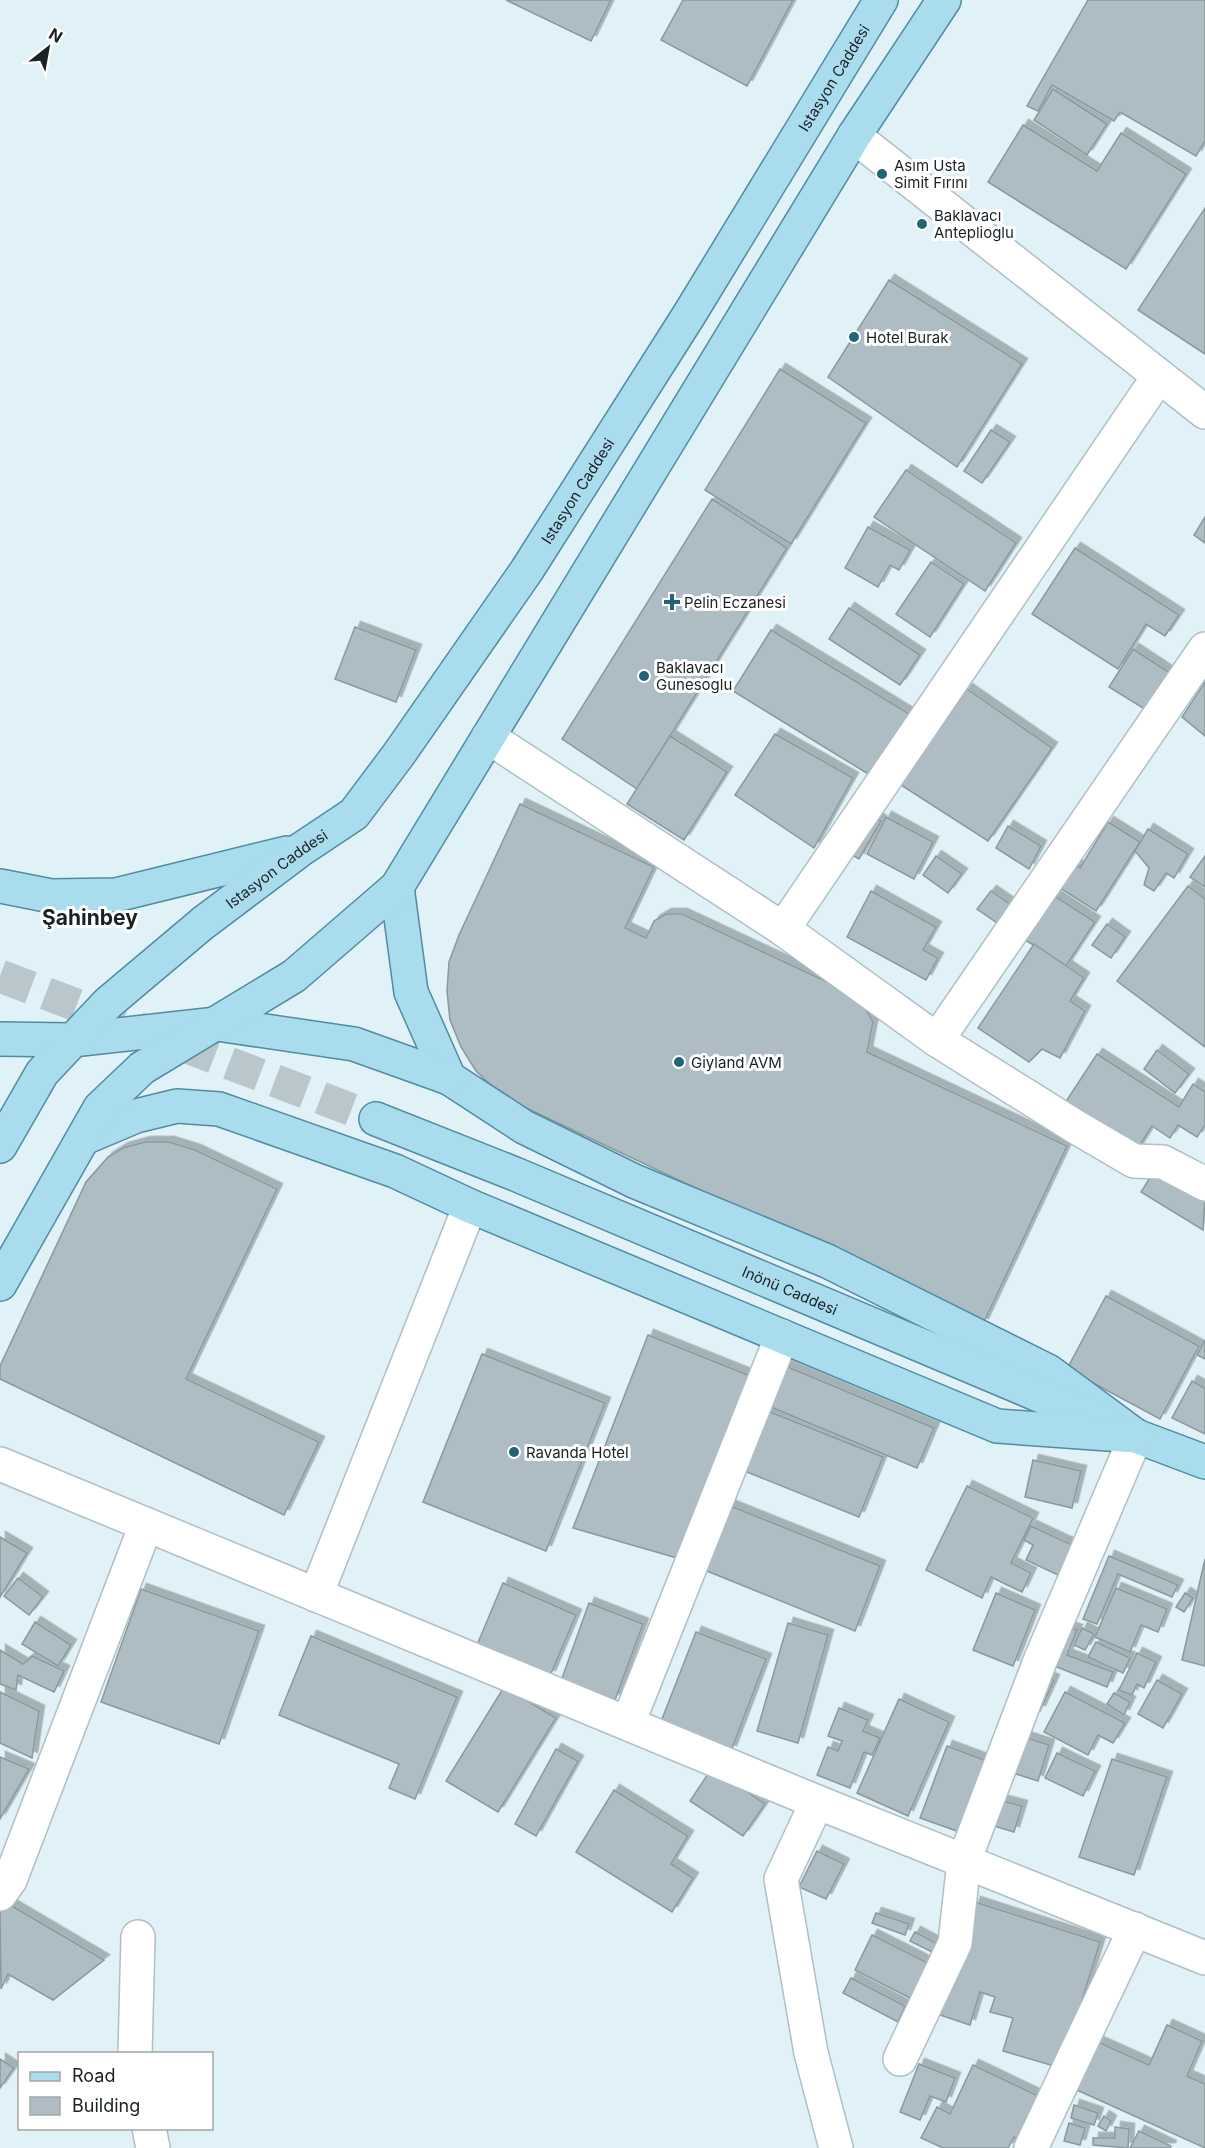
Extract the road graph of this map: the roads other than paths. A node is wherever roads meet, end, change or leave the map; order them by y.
1 (881, 0) edge
2 (944, 0) edge
3 (854, 136) junction
4 (1159, 376) junction
5 (1205, 412) edge
6 (1205, 649) edge
7 (488, 737) junction
8 (300, 850) junction
9 (0, 886) edge
10 (397, 886) junction
11 (783, 929) junction
12 (217, 1024) junction
13 (0, 1039) edge
14 (72, 1040) junction
15 (937, 1040) junction
16 (449, 1078) junction
17 (376, 1119) tunnel mouth
18 (84, 1138) junction
19 (0, 1146) edge
20 (1205, 1184) edge
21 (470, 1206) junction
22 (0, 1284) edge
23 (782, 1336) junction
24 (1136, 1436) junction
25 (1205, 1462) edge
26 (0, 1464) edge
27 (146, 1525) junction
28 (315, 1595) junction
29 (628, 1723) junction
30 (816, 1802) junction
31 (964, 1861) junction
32 (0, 1894) edge
33 (1135, 1929) junction
34 (138, 1937) dead end
35 (1205, 1958) edge
36 (135, 2052) edge
37 (900, 2059) dead end
38 (149, 2130) edge
39 (153, 2148) edge
40 (836, 2148) edge
41 (1032, 2148) edge

1 - 8 main road, Istasyon Caddesi
2 - 3 main road
3 - 4 street
3 - 7 main road
4 - 5 street
4 - 11 street
6 - 15 street
7 - 10 main road
7 - 11 street
8 - 9 main road
8 - 14 main road, Istasyon Caddesi
10 - 12 main road
10 - 16 main road
11 - 15 street
12 - 14 main road
12 - 16 main road
12 - 18 main road
13 - 14 main road
14 - 19 main road, Istasyon Caddesi
15 - 20 street
16 - 24 main road
17 - 24 main road, Inönü Caddesi
18 - 21 main road
18 - 22 main road
21 - 23 main road
21 - 28 street
23 - 24 main road
23 - 29 street
24 - 25 main road, Inönü Caddesi
24 - 31 street
26 - 27 street
27 - 28 street
27 - 32 street
28 - 29 street
29 - 30 street
30 - 31 street
30 - 40 street
31 - 33 street
31 - 37 street
33 - 35 street
33 - 41 street
34 - 36 street
38 - 39 street

